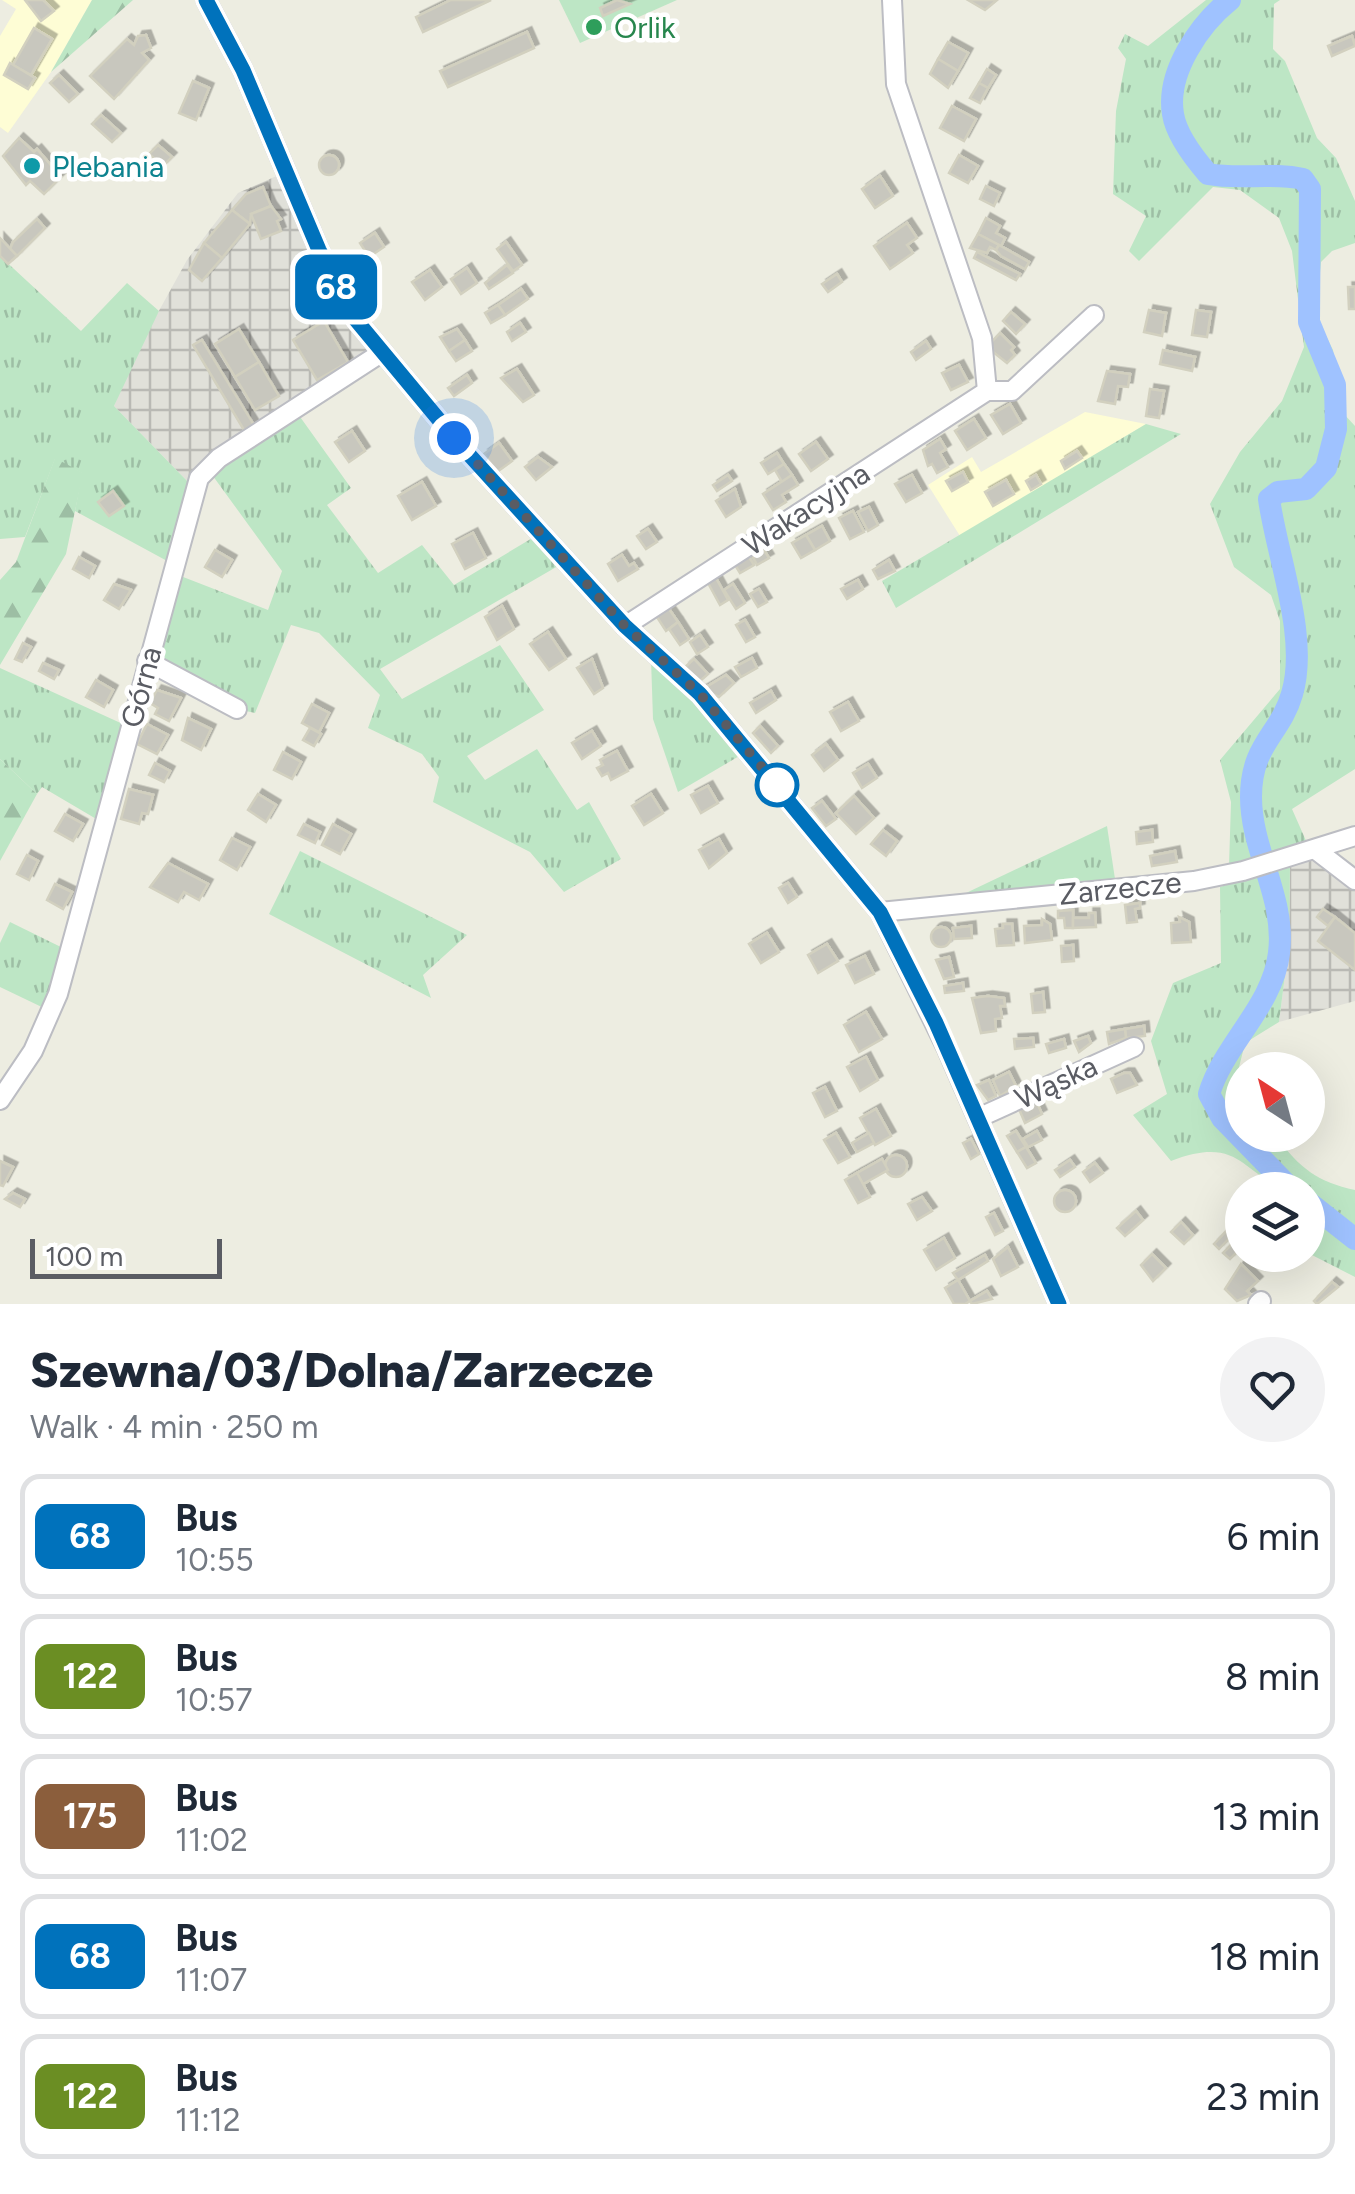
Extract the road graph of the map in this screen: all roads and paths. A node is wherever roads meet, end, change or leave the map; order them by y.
1 (206, 0) edge
2 (892, 0) edge
3 (1094, 316) dead end
4 (381, 353) junction
5 (987, 391) junction
6 (625, 626) junction
7 (147, 660) junction
8 (236, 709) dead end
9 (1355, 836) edge
10 (1316, 850) junction
11 (1355, 880) edge
12 (880, 912) junction
13 (1134, 1047) dead end
14 (0, 1100) edge
15 (978, 1118) junction
16 (1059, 1304) edge

1 - 4 street
2 - 5 street
3 - 5 street, Wakacyjna
4 - 6 street
4 - 7 street, Górna
5 - 6 street, Wakacyjna
6 - 12 street
7 - 8 street
7 - 14 street, Górna
9 - 10 street, Zarzecze
10 - 11 street
10 - 12 street, Zarzecze
12 - 15 street
13 - 15 street, Wąska
15 - 16 street

